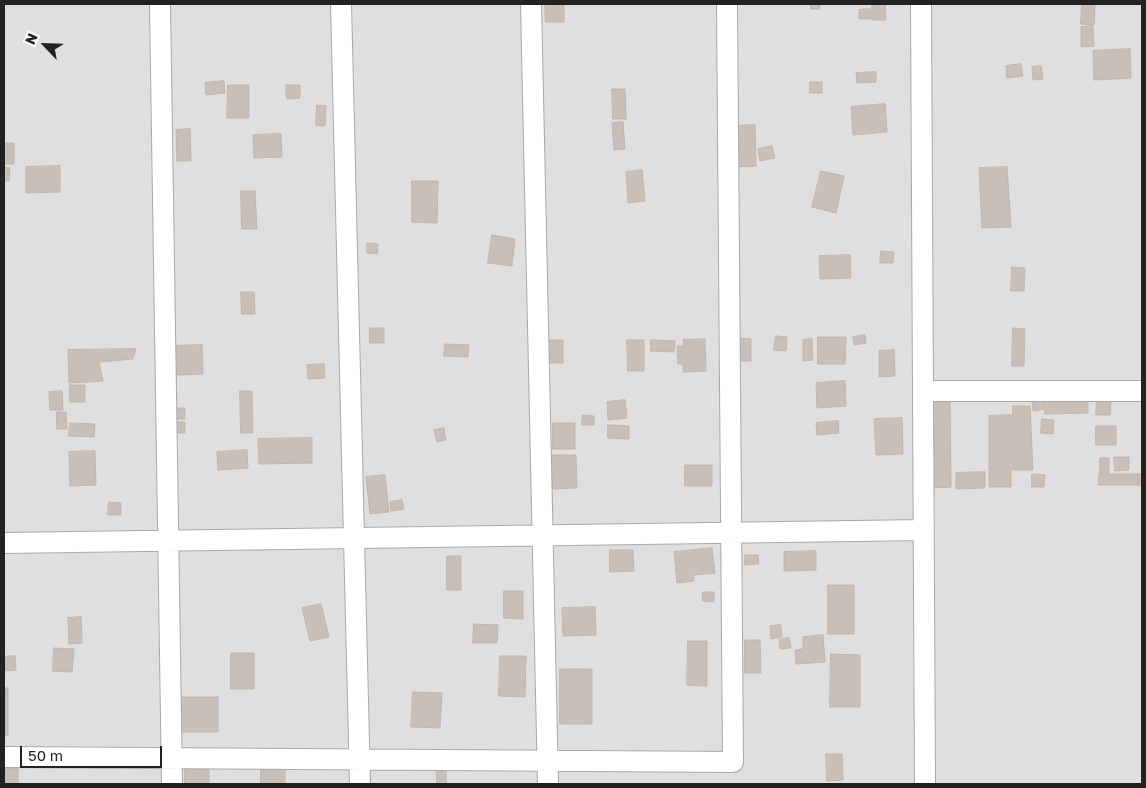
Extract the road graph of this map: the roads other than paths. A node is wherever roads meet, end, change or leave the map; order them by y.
1 (160, 4) edge
2 (341, 4) edge
3 (531, 4) edge
4 (728, 4) edge
5 (921, 4) edge
6 (1142, 391) edge
7 (923, 392) junction
8 (924, 530) junction
9 (732, 532) junction
10 (542, 535) junction
11 (354, 538) junction
12 (168, 541) junction
13 (4, 543) edge
14 (4, 757) edge
15 (171, 758) junction
16 (360, 760) junction
17 (547, 761) junction
18 (172, 784) edge
19 (360, 784) edge
20 (548, 784) edge
21 (925, 784) edge

1 - 12 street
2 - 11 street
3 - 10 street
4 - 9 street
5 - 7 street
6 - 7 street
7 - 8 street
8 - 9 street
8 - 21 street
9 - 10 street
9 - 17 street
10 - 11 street
10 - 17 street
11 - 12 street
11 - 16 street
12 - 13 street
12 - 15 street
14 - 15 street
15 - 16 street
15 - 18 street
16 - 17 street
16 - 19 street
17 - 20 street

